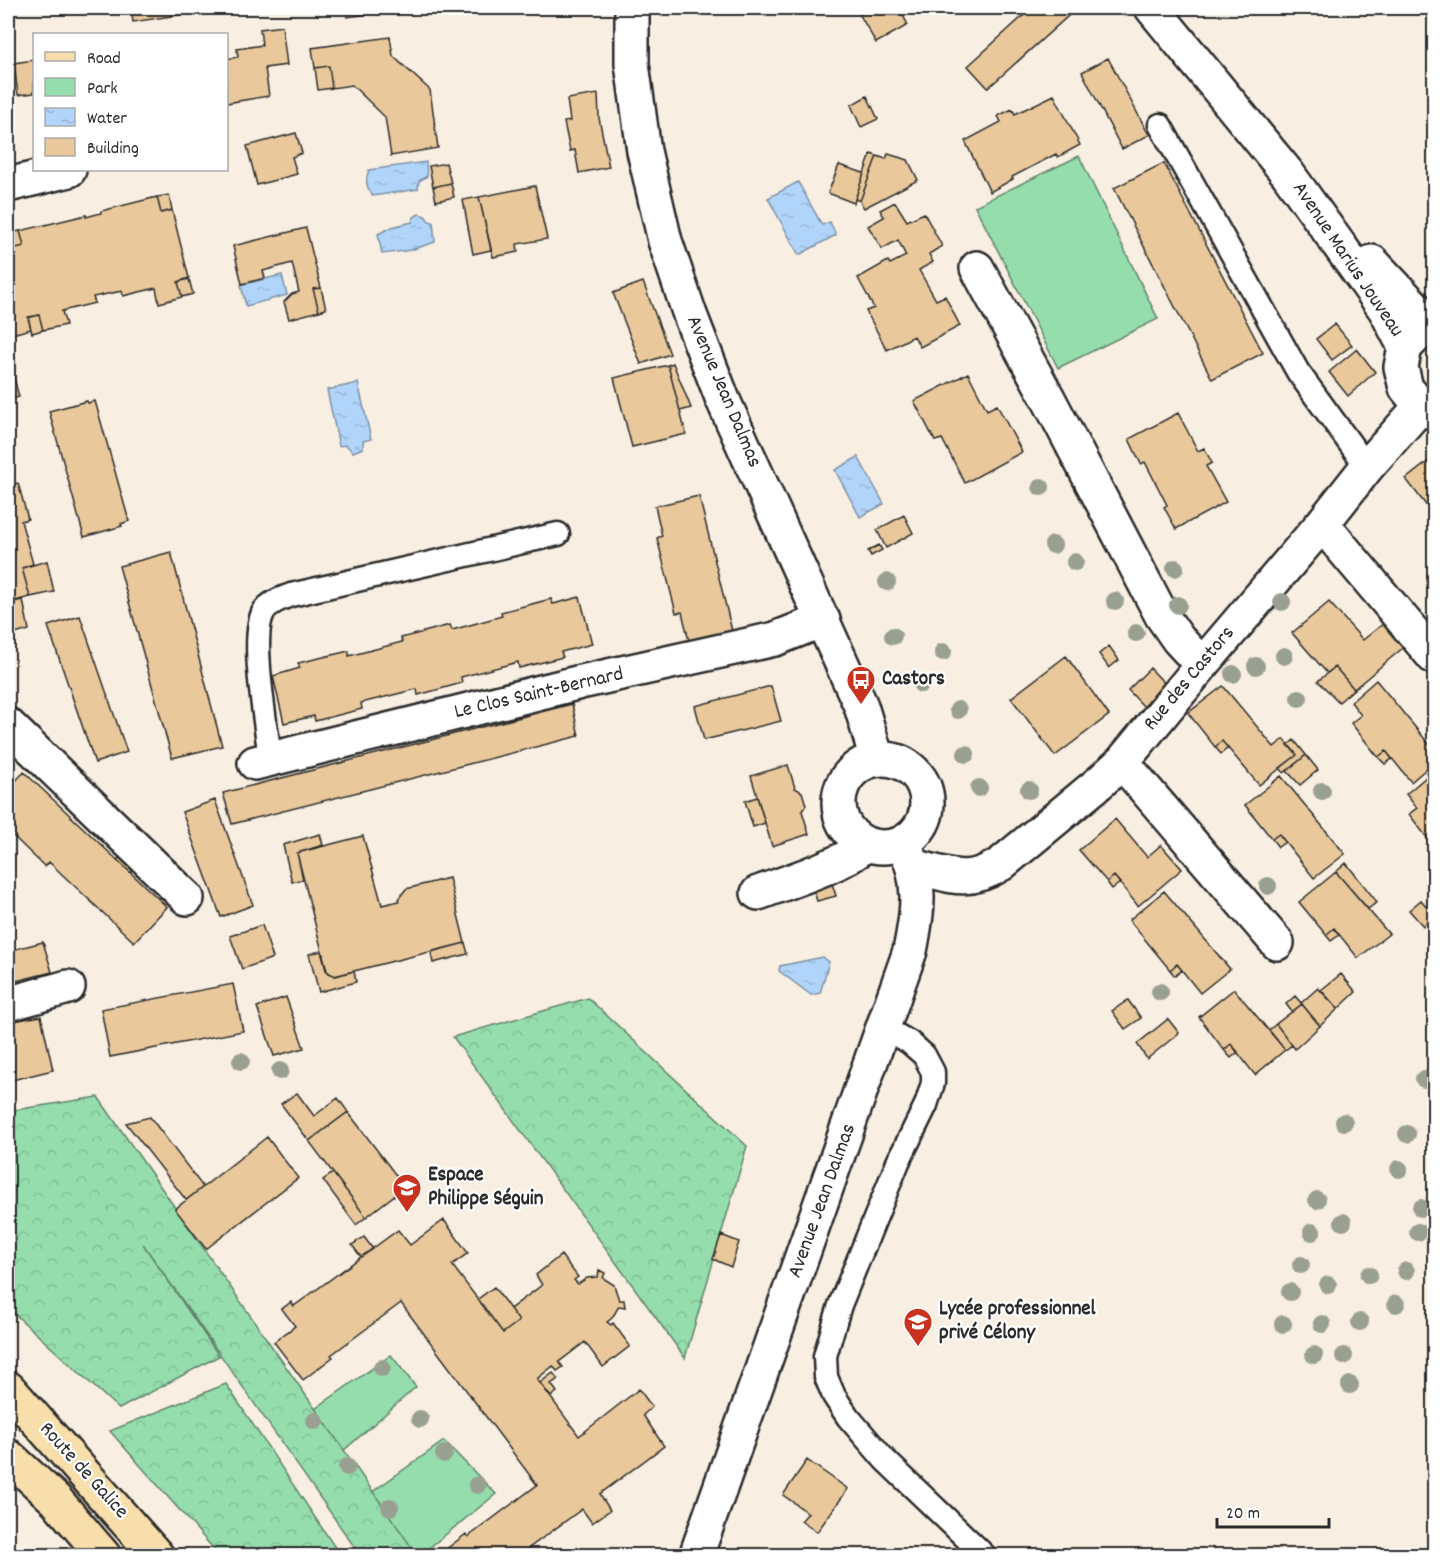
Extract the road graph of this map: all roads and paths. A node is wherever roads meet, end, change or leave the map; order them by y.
1 (632, 8) edge
2 (1152, 8) edge
3 (1160, 125) dead end
4 (65, 171) edge
5 (1288, 174) junction
6 (8, 185) edge
7 (977, 268) dead end
8 (1432, 321) edge
9 (1405, 347) junction
10 (1428, 410) edge
11 (1367, 466) junction
12 (1322, 524) junction
13 (558, 534) dead end
14 (823, 620) junction
15 (1434, 657) edge
16 (1202, 664) junction
17 (8, 725) edge
18 (877, 759) junction
19 (262, 761) joint
20 (1122, 762) junction
21 (865, 844) junction
22 (908, 854) junction
23 (758, 893) dead end
24 (186, 898) dead end
25 (1277, 943) dead end
26 (68, 987) dead end
27 (8, 1004) edge
28 (885, 1028) junction
29 (8, 1388) edge
30 (8, 1456) edge
31 (142, 1550) edge
32 (104, 1556) edge
33 (696, 1556) edge
34 (985, 1556) edge

1 - 14 street, Avenue Jean Dalmas
2 - 5 street, Avenue Marius Jouveau
3 - 11 lane
4 - 6 street
5 - 8 street, Avenue Marius Jouveau
5 - 9 street, Avenue Marius Jouveau
7 - 16 street
8 - 9 street
9 - 10 street
10 - 11 street, Rue des Castors
11 - 12 street, Rue des Castors
12 - 15 street
12 - 16 street, Rue des Castors
13 - 19 lane
14 - 18 street, Avenue Jean Dalmas
14 - 19 street, Le Clos Saint-Bernard
16 - 20 street, Rue des Castors
17 - 24 street
18 - 21 street
18 - 22 street
20 - 22 street, Rue des Castors
20 - 25 street
21 - 22 street
21 - 23 street
22 - 28 street, Avenue Jean Dalmas
26 - 27 street
28 - 33 street, Avenue Jean Dalmas
28 - 34 lane
29 - 31 main road, Route de Galice
30 - 32 main road, Route de Galice

